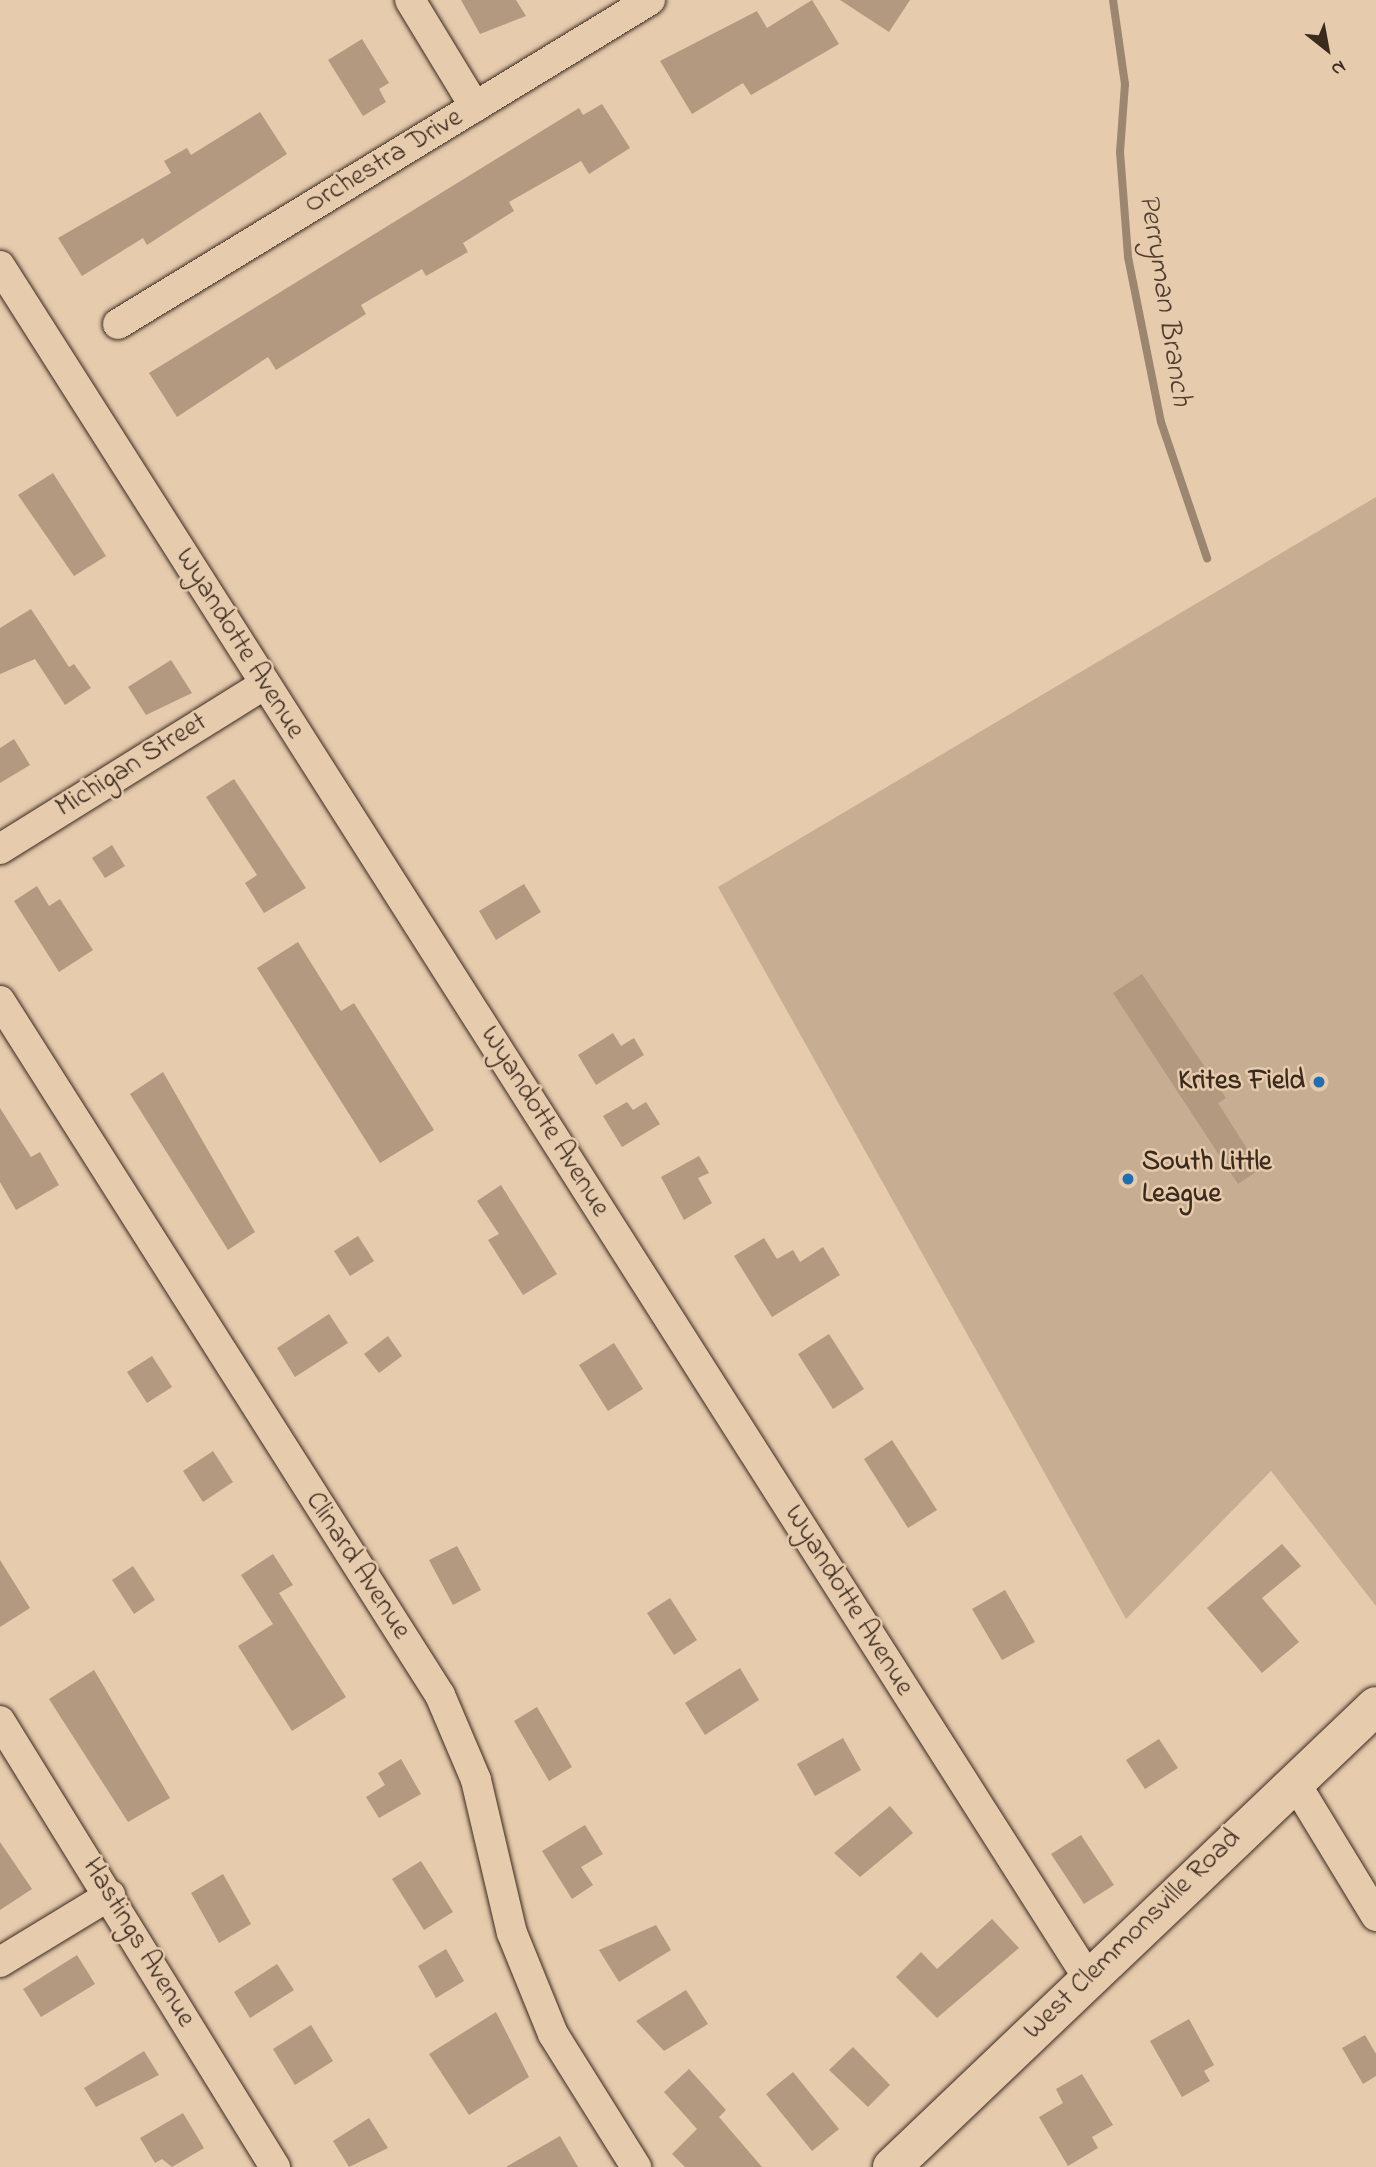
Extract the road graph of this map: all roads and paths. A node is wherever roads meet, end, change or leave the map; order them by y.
1 (410, 0) edge
2 (650, 0) edge
3 (475, 107) junction
4 (0, 266) edge
5 (118, 324) dead end
6 (265, 684) junction
7 (0, 849) edge
8 (0, 1001) edge
9 (1376, 1706) edge
10 (0, 1721) edge
11 (1294, 1781) junction
12 (110, 1895) junction
13 (1376, 1916) edge
14 (0, 1962) edge
15 (1088, 1979) junction
16 (275, 2167) edge
17 (636, 2167) edge
18 (892, 2167) edge

1 - 3 street
2 - 3 street, Orchestra Drive
3 - 5 street, Orchestra Drive
4 - 6 street, Wyandotte Avenue
6 - 7 street, Michigan Street
6 - 15 street, Wyandotte Avenue
8 - 17 street, Clinard Avenue
9 - 11 main road, West Clemmonsville Road
10 - 12 street, Hastings Avenue
11 - 13 street
11 - 15 main road, West Clemmonsville Road
12 - 14 street
12 - 16 street, Hastings Avenue
15 - 18 main road, West Clemmonsville Road

